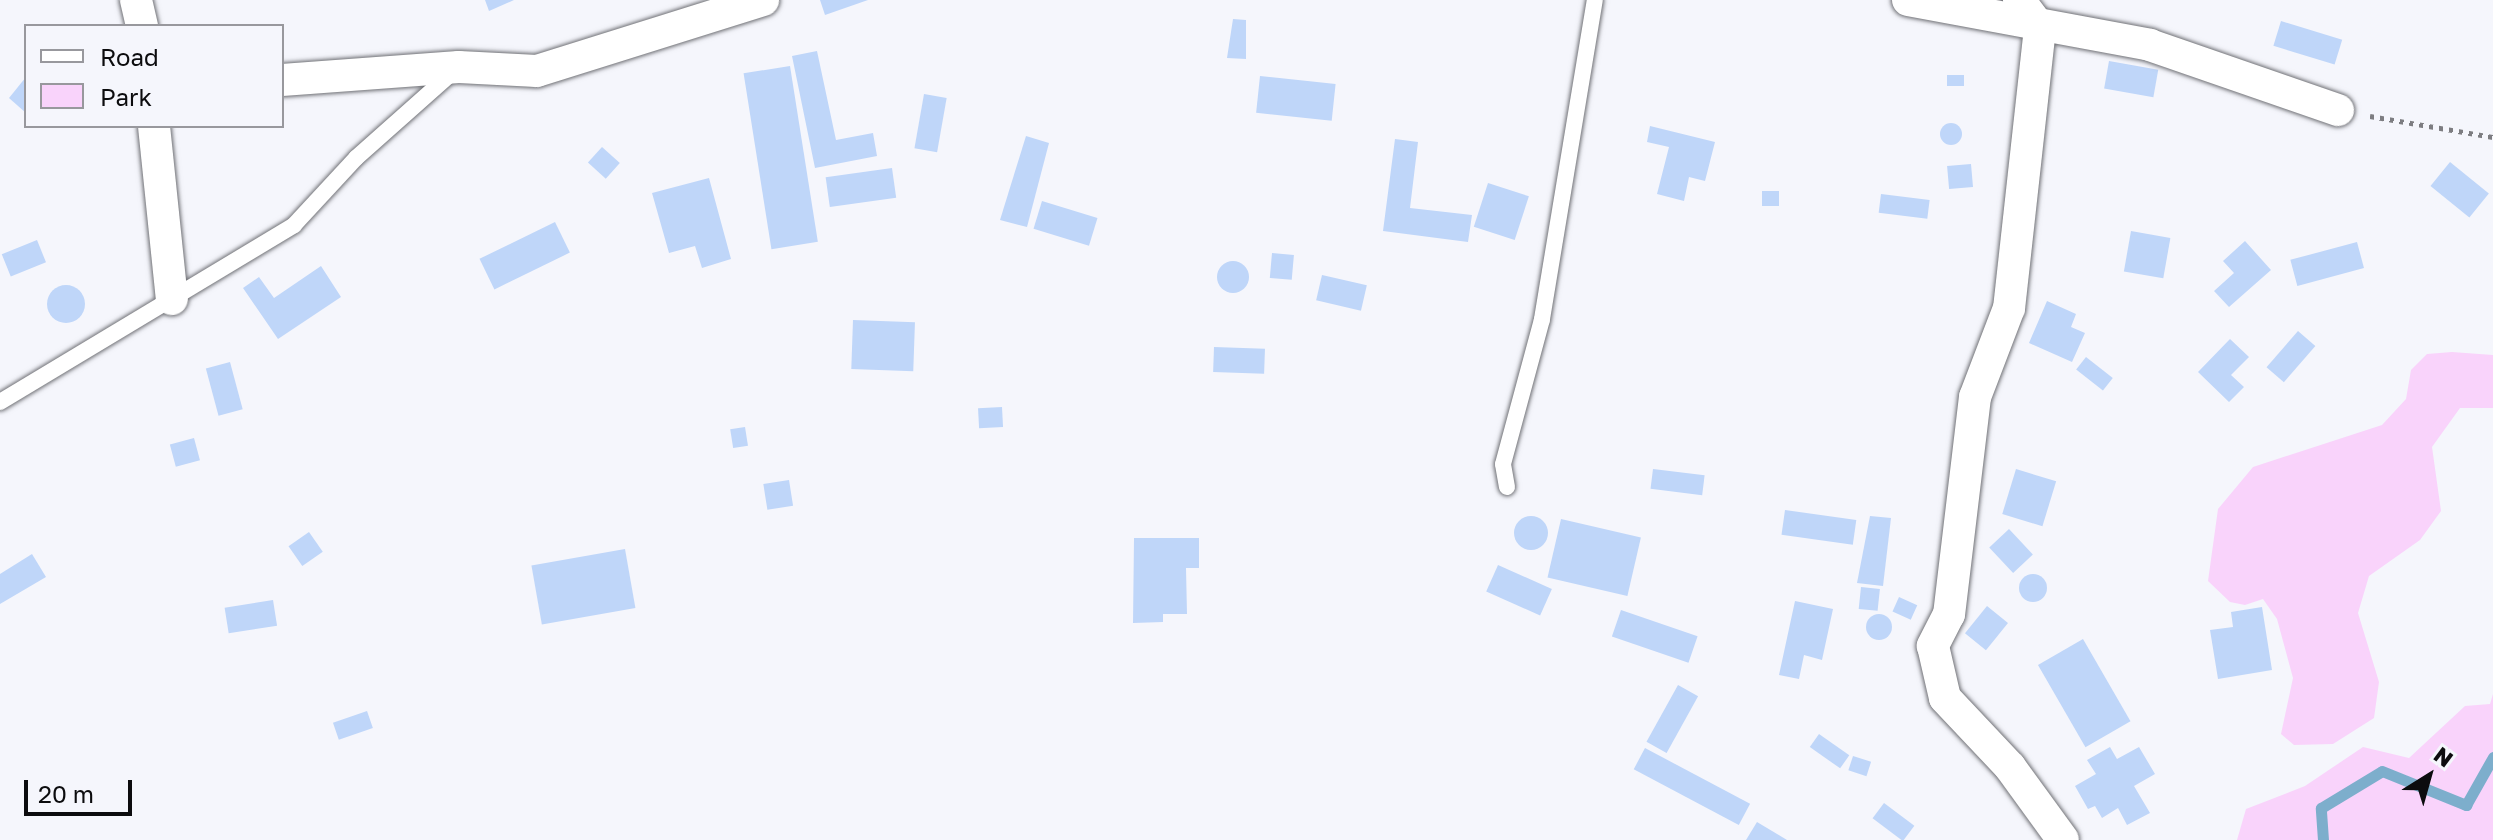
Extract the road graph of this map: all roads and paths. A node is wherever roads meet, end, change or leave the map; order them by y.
1 (136, 0) edge
2 (763, 0) edge
3 (1595, 0) edge
4 (1908, 0) edge
5 (2019, 0) edge
6 (142, 24) edge
7 (2040, 28) junction
8 (459, 67) junction
9 (284, 80) edge
10 (2338, 110) joint
11 (154, 128) edge
12 (2493, 137) edge
13 (172, 299) junction
14 (0, 402) edge
15 (1507, 487) dead end
16 (2063, 840) edge

1 - 6 street
2 - 8 street
3 - 15 lane
4 - 7 street
5 - 7 street
7 - 10 street
7 - 16 street
8 - 9 street
8 - 13 lane
10 - 12 path
11 - 13 street
13 - 14 lane

